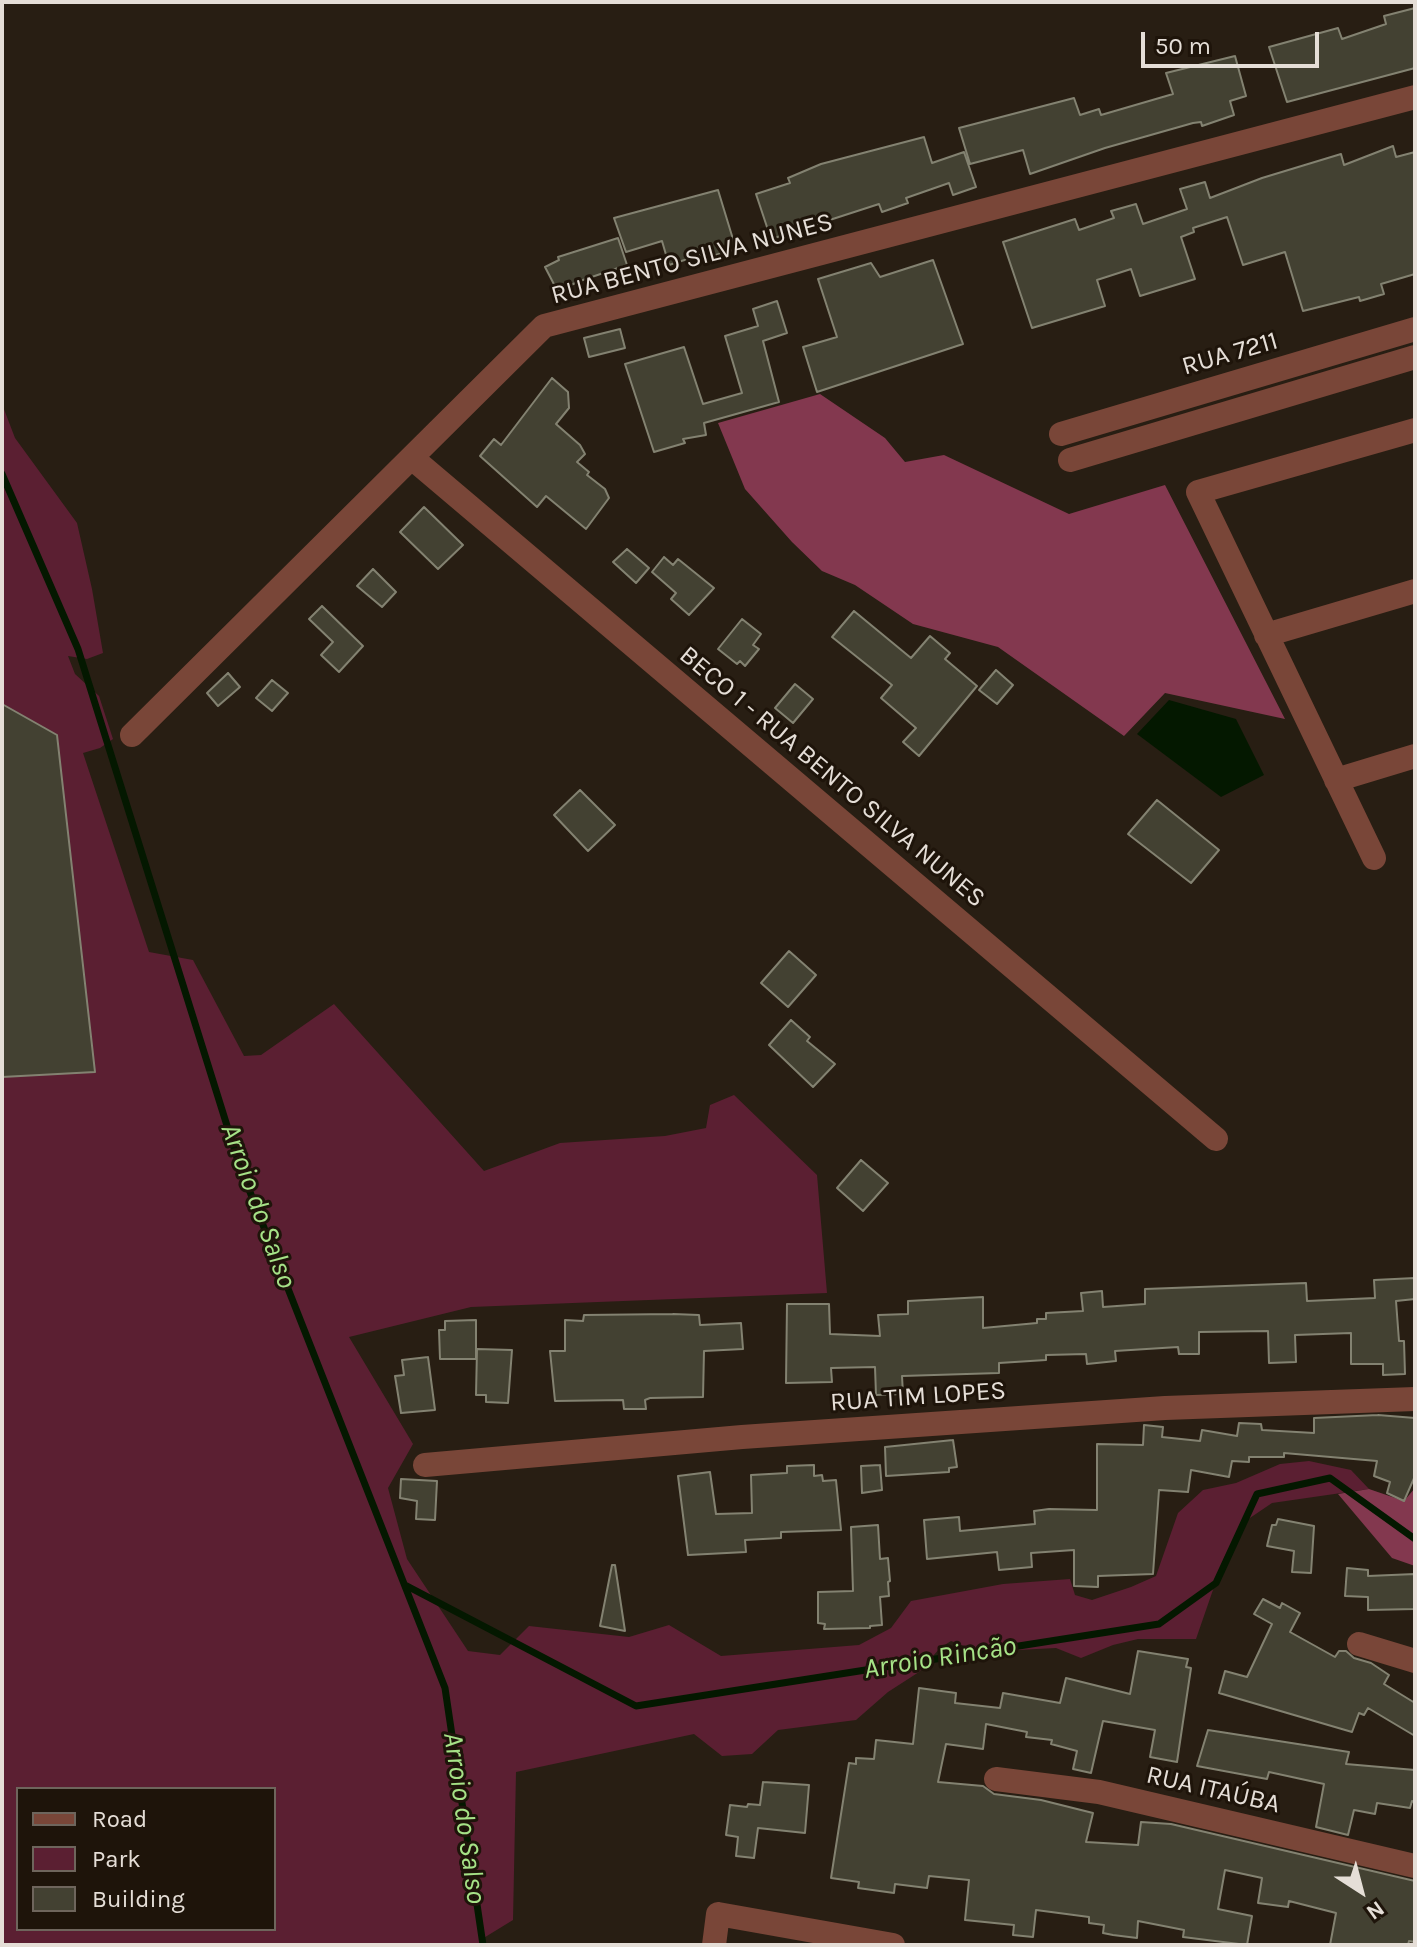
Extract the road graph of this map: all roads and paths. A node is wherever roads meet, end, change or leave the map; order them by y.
1 (1415, 97) edge
2 (1415, 329) edge
3 (1415, 357) edge
4 (1415, 430) edge
5 (1061, 434) dead end
6 (412, 458) junction
7 (1070, 460) dead end
8 (1415, 591) edge
9 (1266, 635) junction
10 (132, 735) dead end
11 (1415, 756) edge
12 (1336, 780) junction
13 (1374, 858) dead end
14 (1216, 1139) dead end
15 (1415, 1399) edge
16 (425, 1465) dead end
17 (1359, 1644) dead end
18 (1415, 1661) edge
19 (996, 1779) dead end
20 (1415, 1866) edge
21 (714, 1945) edge
22 (893, 1945) edge

1 - 6 street, RUA BENTO SILVA NUNES
2 - 5 street, RUA 7211
3 - 7 street
4 - 9 street
6 - 10 street, RUA BENTO SILVA NUNES
6 - 14 street, BECO 1 - RUA BENTO SILVA NUNES
8 - 9 street
9 - 12 street
11 - 12 street
12 - 13 street
15 - 16 street, RUA TIM LOPES
17 - 18 street
19 - 20 street, RUA ITAÚBA
21 - 22 street

